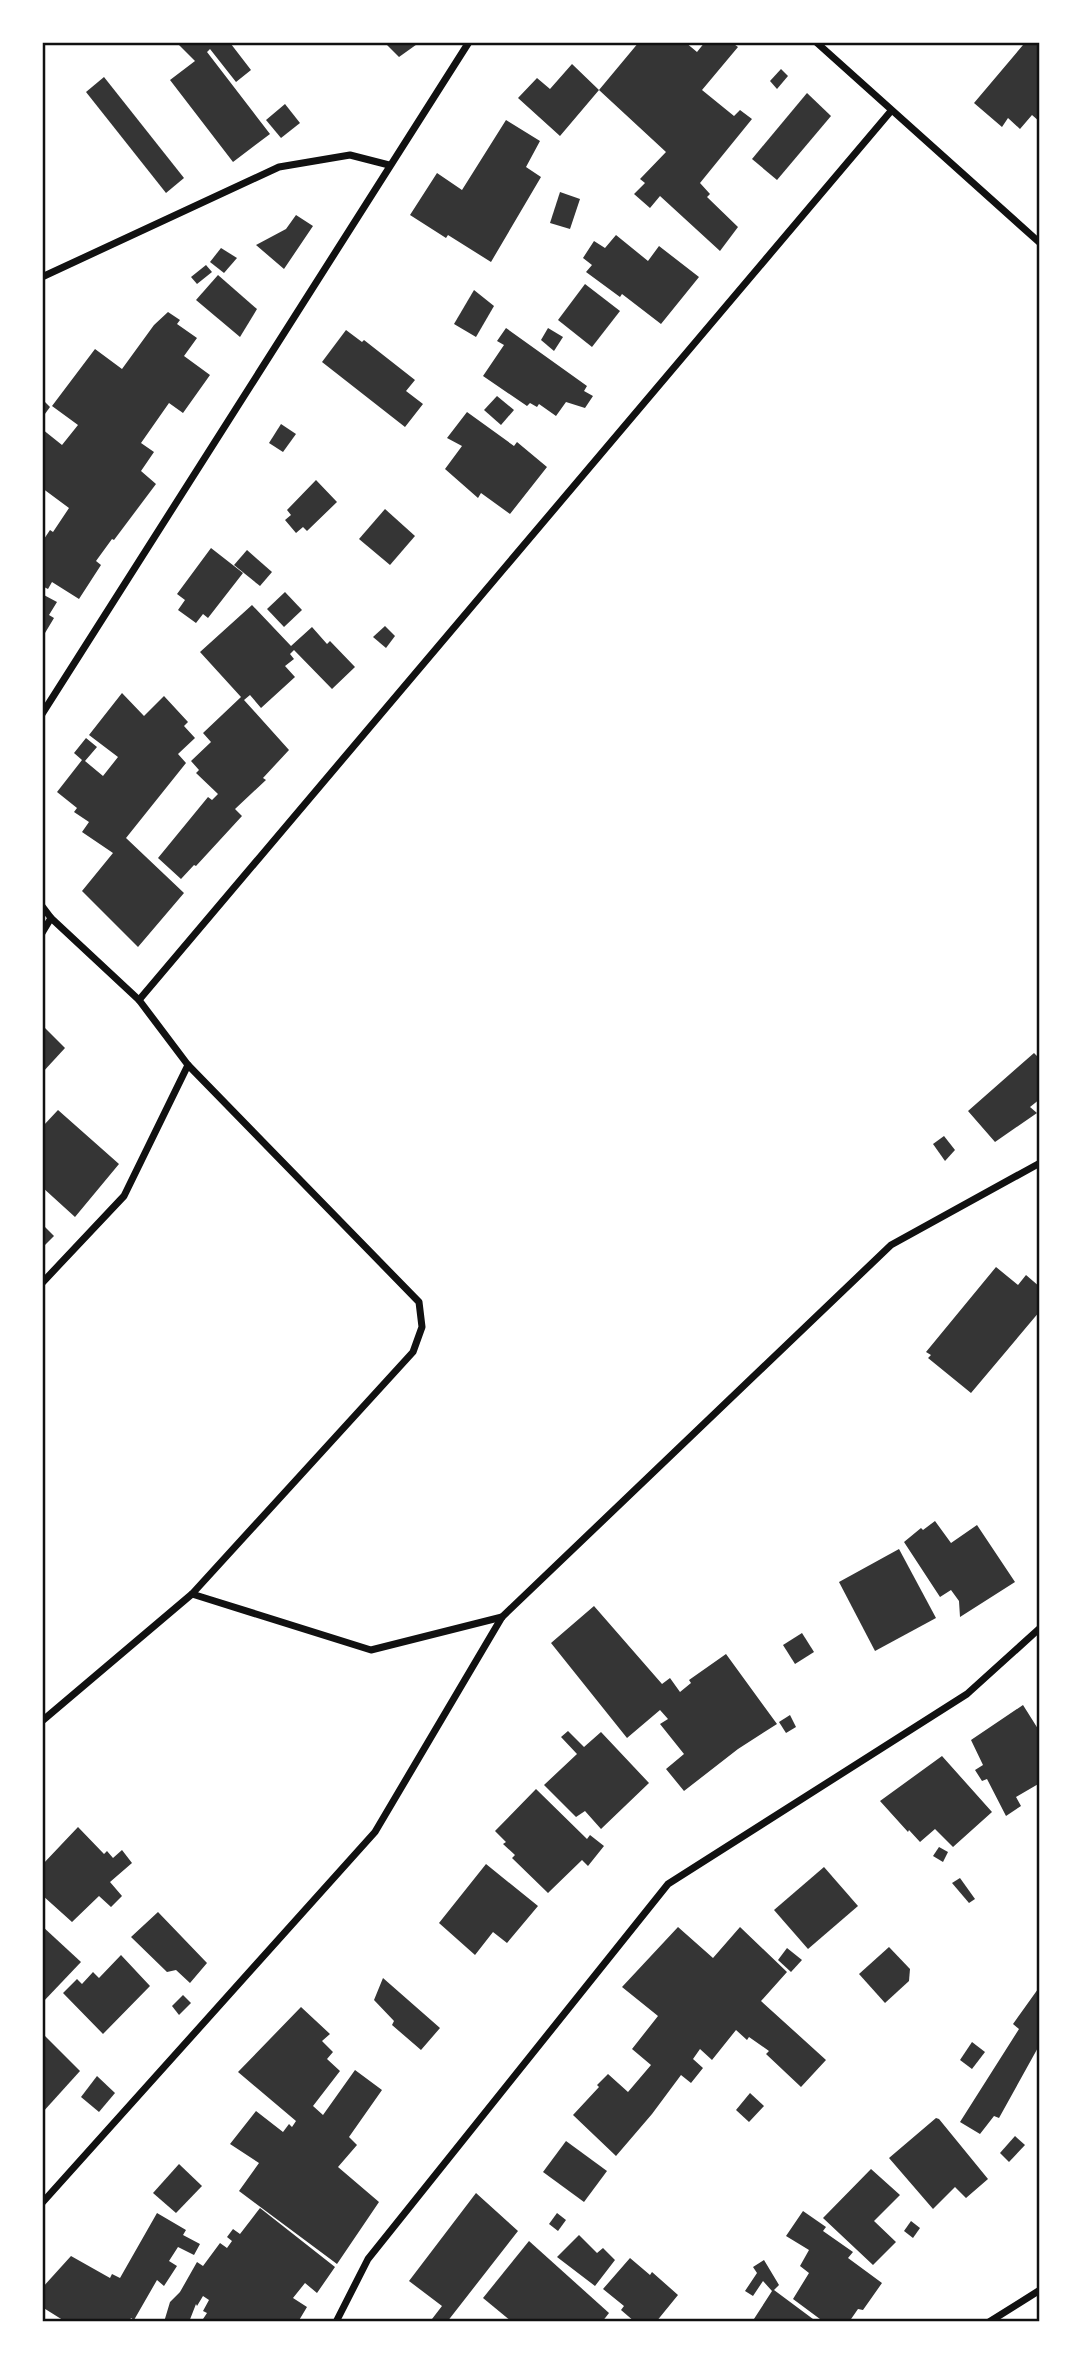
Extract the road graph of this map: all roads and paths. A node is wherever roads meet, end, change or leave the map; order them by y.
1 (469, 42) edge
2 (816, 42) edge
3 (891, 111) junction
4 (390, 165) junction
5 (1040, 243) edge
6 (42, 277) edge
7 (42, 714) edge
8 (42, 906) edge
9 (51, 918) junction
10 (42, 933) edge
11 (139, 1000) junction
12 (188, 1065) junction
13 (1040, 1163) edge
14 (42, 1283) edge
15 (192, 1594) junction
16 (502, 1617) junction
17 (1040, 1628) edge
18 (42, 1721) edge
19 (42, 2203) edge
20 (1040, 2290) edge
21 (336, 2322) edge
22 (989, 2322) edge

1 - 4 street
2 - 3 street
3 - 5 street
3 - 11 street
4 - 6 street
4 - 7 street
8 - 9 street
9 - 10 street
9 - 11 street
11 - 12 street
12 - 14 street
12 - 15 street
13 - 16 street
15 - 16 street
15 - 18 street
16 - 19 street
17 - 21 street
20 - 22 street

